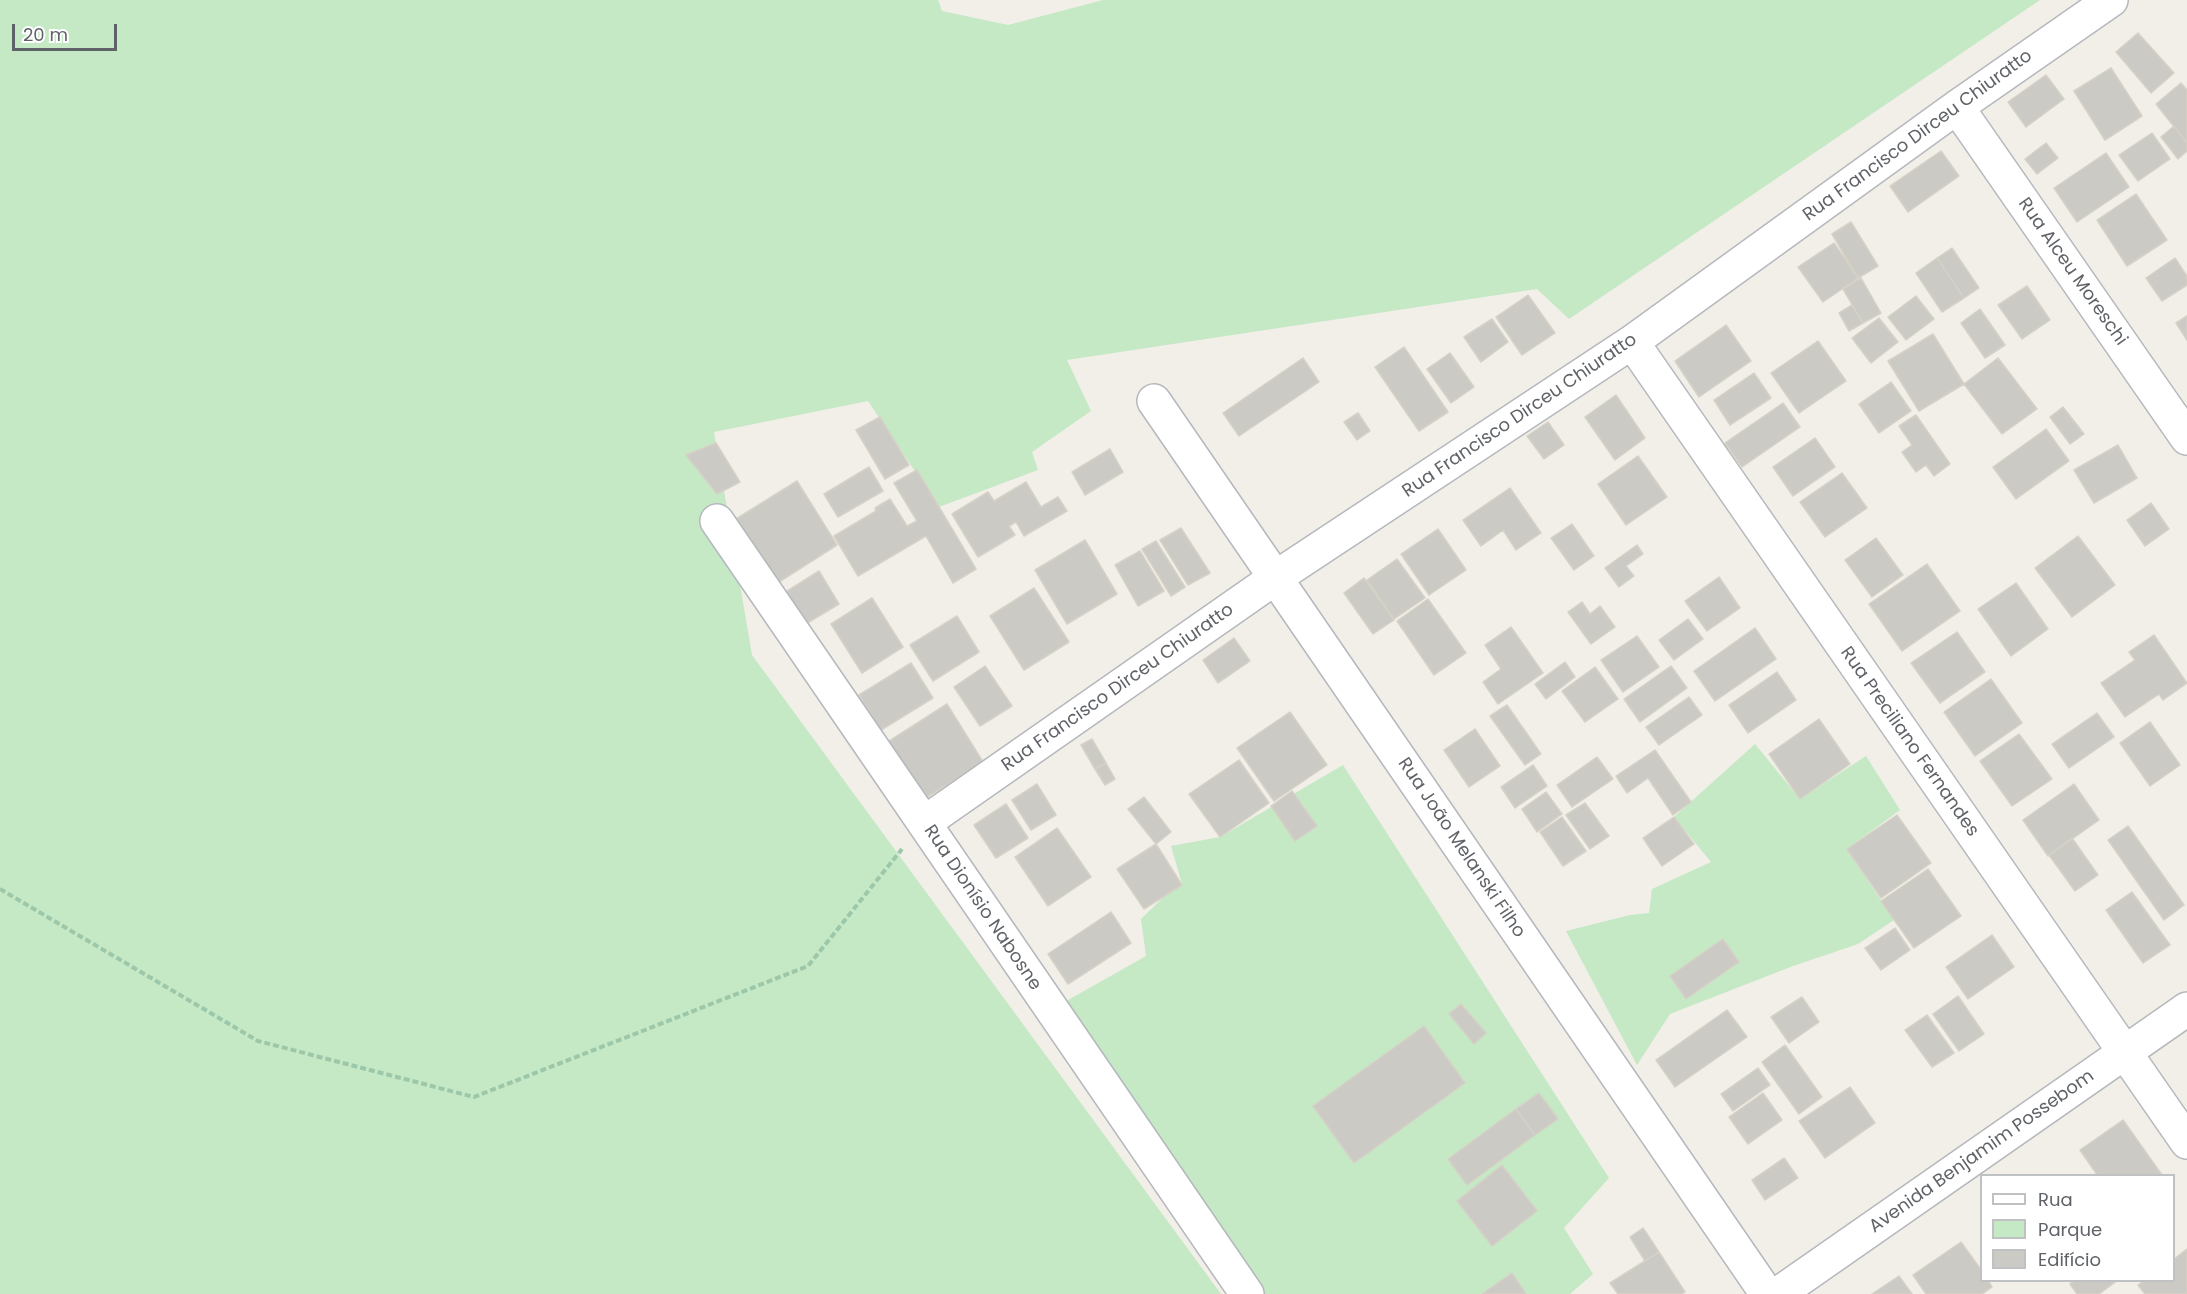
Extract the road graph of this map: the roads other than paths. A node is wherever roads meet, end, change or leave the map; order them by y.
1 (2111, 0) edge
2 (1958, 107) junction
3 (1632, 342) junction
4 (1154, 401) dead end
5 (2187, 438) edge
6 (717, 521) dead end
7 (1275, 578) junction
8 (924, 823) junction
9 (2187, 1009) edge
10 (2125, 1052) junction
11 (2187, 1142) edge
12 (1247, 1294) edge
13 (1767, 1294) edge
14 (1778, 1294) edge

1 - 2 street, Rua Francisco Dirceu Chiuratto
2 - 3 street, Rua Francisco Dirceu Chiuratto
2 - 5 street, Rua Alceu Moreschi
3 - 7 street, Rua Francisco Dirceu Chiuratto
3 - 10 street, Rua Preciliano Fernandes
4 - 7 street, Rua João Melanski Filho
6 - 8 street, Rua Dionísio Nabosne
7 - 8 street, Rua Francisco Dirceu Chiuratto
7 - 13 street, Rua João Melanski Filho
8 - 12 street, Rua Dionísio Nabosne
9 - 10 street, Avenida Benjamim Possebom
10 - 11 street, Rua Preciliano Fernandes
10 - 14 street, Avenida Benjamim Possebom

